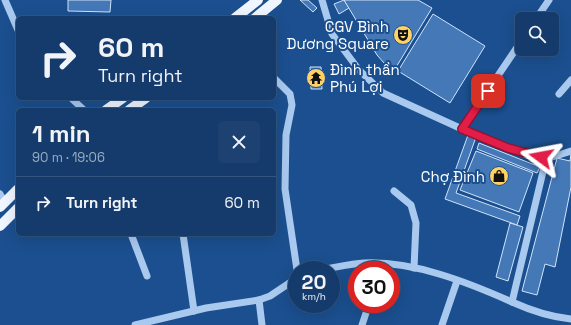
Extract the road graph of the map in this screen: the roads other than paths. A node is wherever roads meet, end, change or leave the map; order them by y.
1 (6, 0) edge
2 (258, 0) edge
3 (277, 0) edge
4 (322, 0) edge
5 (549, 0) edge
6 (541, 12) edge
7 (238, 16) edge
8 (257, 16) edge
9 (16, 25) edge
10 (515, 50) edge
11 (276, 80) edge
12 (571, 80) edge
13 (560, 94) dead end
14 (73, 100) edge
15 (120, 100) edge
16 (143, 104) edge
17 (82, 108) edge
18 (109, 108) edge
19 (134, 108) edge
20 (462, 129) junction
21 (571, 151) edge
22 (546, 159) junction
23 (16, 190) edge
24 (394, 191) dead end
25 (2, 201) edge
26 (16, 210) edge
27 (0, 226) edge
28 (132, 236) edge
29 (183, 236) edge
30 (296, 261) edge
31 (400, 265) edge
32 (414, 268) junction
33 (147, 276) dead end
34 (457, 281) junction
35 (288, 284) edge
36 (259, 300) junction
37 (512, 302) junction
38 (194, 311) junction
39 (366, 313) edge
40 (571, 319) edge
41 (135, 325) edge
42 (262, 325) edge
43 (362, 325) edge
44 (442, 325) edge

1 - 9 street
2 - 7 main road
3 - 8 main road
4 - 20 street
5 - 6 street
10 - 20 street
11 - 30 street
12 - 13 street
14 - 17 street
15 - 18 main road
16 - 19 main road
20 - 22 street
21 - 22 street
22 - 37 street
23 - 25 main road
24 - 32 street
26 - 27 main road
28 - 33 street
29 - 38 street
31 - 32 street
32 - 34 street
34 - 37 street
34 - 44 street
35 - 36 street
36 - 38 street
36 - 42 street
37 - 40 street
38 - 41 street
39 - 43 street

